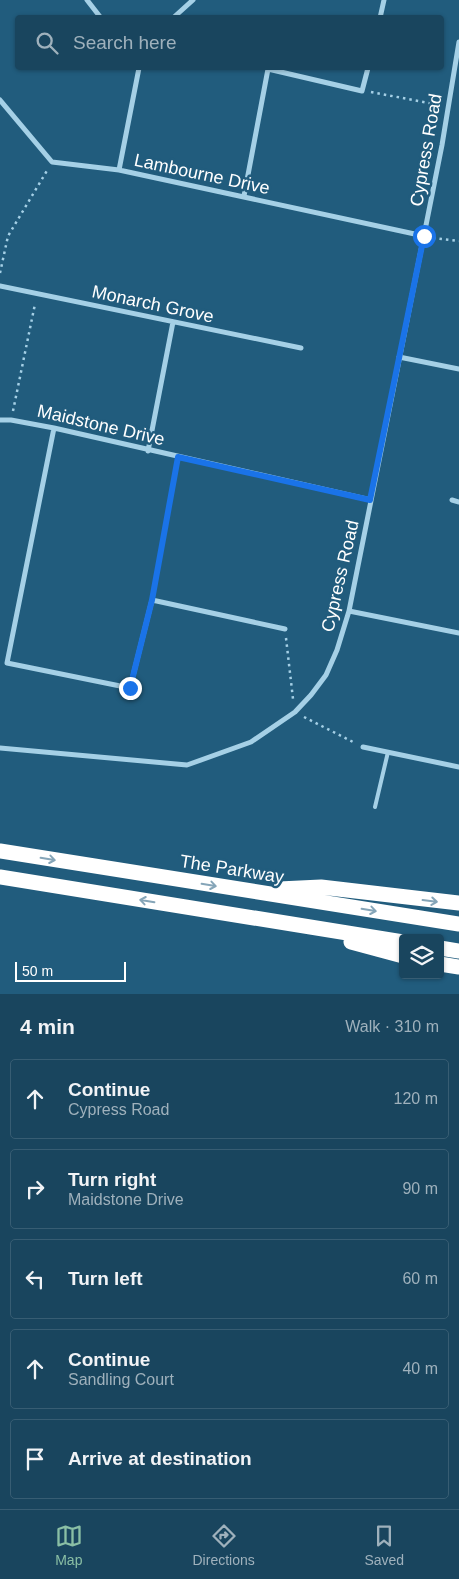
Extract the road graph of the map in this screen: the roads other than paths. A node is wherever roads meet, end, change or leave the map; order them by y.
1 (87, 0) edge
2 (193, 0) edge
3 (384, 0) edge
4 (99, 15) edge
5 (176, 15) edge
6 (381, 15) edge
7 (459, 42) edge
8 (139, 70) edge
9 (268, 70) edge
10 (272, 70) edge
11 (367, 70) edge
12 (0, 100) edge
13 (119, 170) junction
14 (244, 196) junction
15 (424, 236) junction
16 (0, 286) edge
17 (173, 322) junction
18 (301, 348) dead end
19 (399, 357) junction
20 (459, 369) edge
21 (0, 420) edge
22 (54, 428) junction
23 (148, 451) junction
24 (370, 500) junction
25 (452, 500) dead end
26 (459, 502) edge
27 (349, 611) junction
28 (284, 629) dead end
29 (459, 634) edge
30 (363, 747) dead end
31 (0, 748) edge
32 (388, 752) junction
33 (459, 766) edge
34 (375, 807) dead end
35 (0, 851) edge
36 (0, 877) edge
37 (242, 890) junction
38 (459, 903) edge
39 (266, 920) junction
40 (459, 924) edge
41 (399, 941) edge
42 (444, 948) edge
43 (459, 950) edge
44 (399, 955) edge
45 (444, 965) edge
46 (459, 967) edge

1 - 4 street
2 - 5 street
3 - 6 street
7 - 15 street, Cypress Road
8 - 13 street
9 - 14 street
10 - 11 street
12 - 13 street, Lambourne Drive
13 - 14 street, Lambourne Drive
14 - 15 street, Lambourne Drive
15 - 19 street, Cypress Road
16 - 17 street, Monarch Grove
17 - 18 street, Monarch Grove
17 - 23 street
19 - 20 street
19 - 24 street, Cypress Road
21 - 22 street, Maidstone Drive
22 - 23 street, Maidstone Drive
22 - 28 street
23 - 24 street, Maidstone Drive
24 - 27 street, Cypress Road
25 - 26 street
27 - 29 street
27 - 31 street, Cypress Road
30 - 32 street
32 - 33 street
32 - 34 lane
35 -> 37 highway, The Parkway
39 -> 36 highway
37 -> 38 highway
37 -> 40 highway, The Parkway
39 - 41 highway
39 - 44 highway
42 - 43 highway
45 - 46 highway

